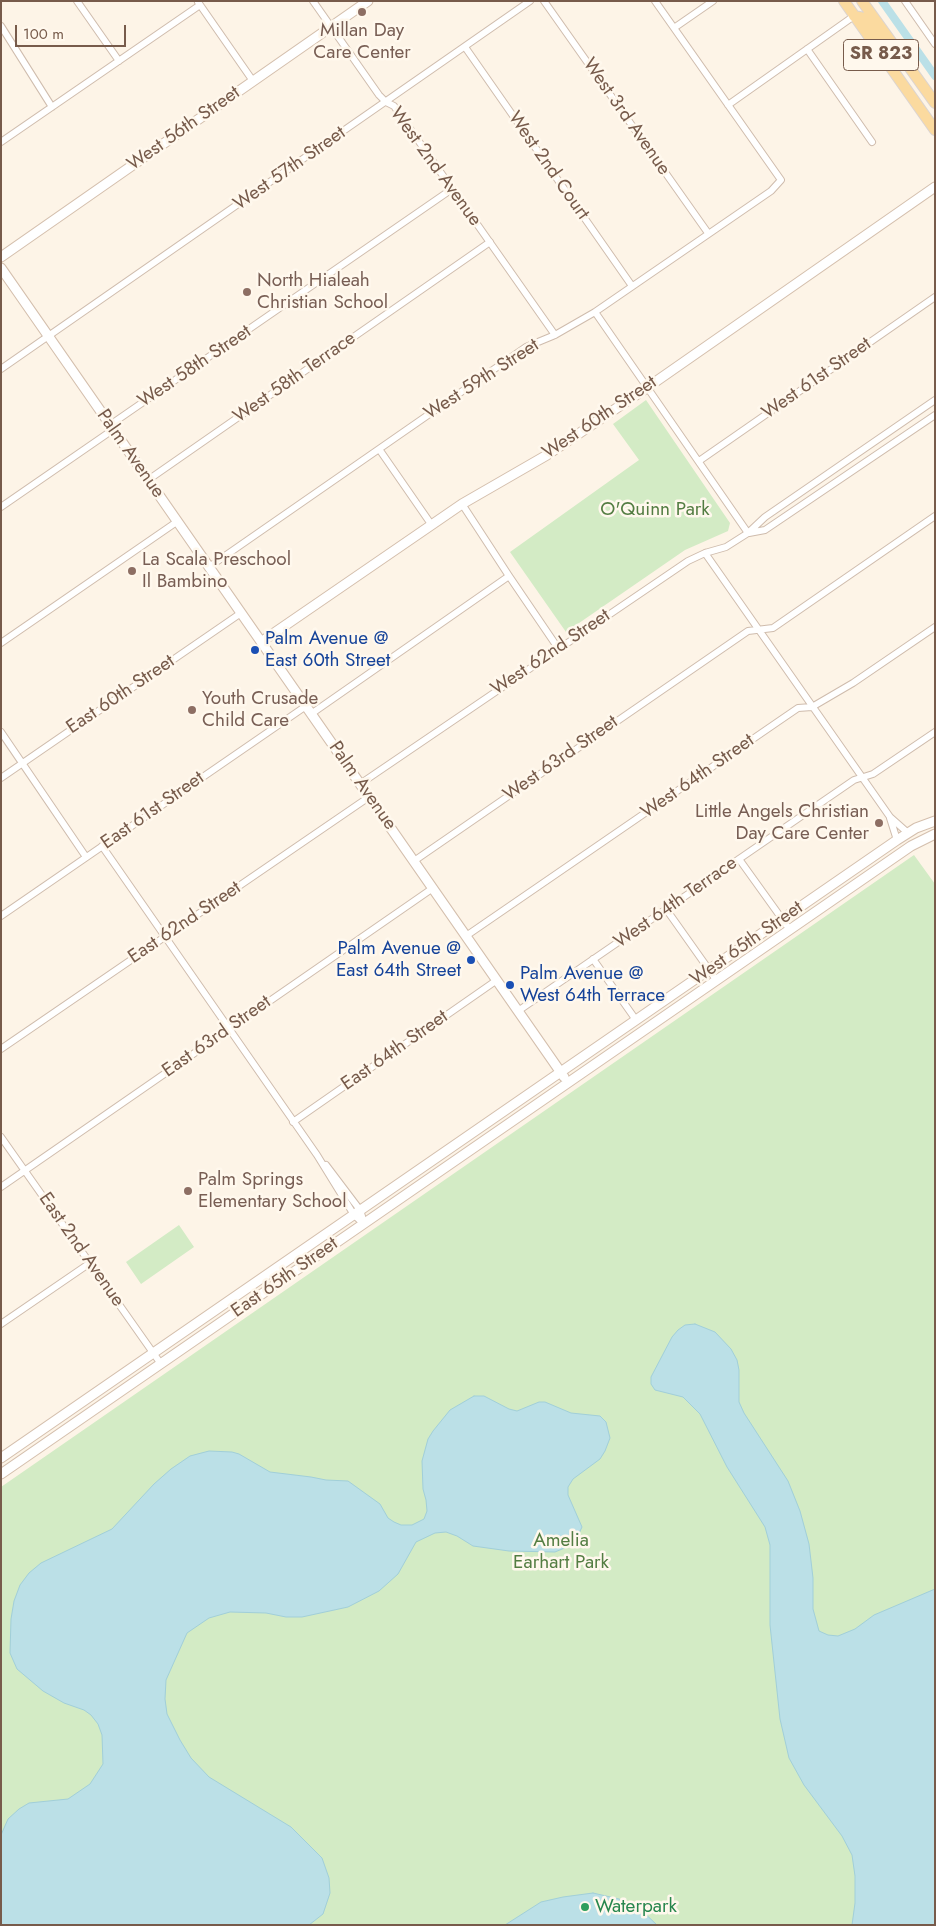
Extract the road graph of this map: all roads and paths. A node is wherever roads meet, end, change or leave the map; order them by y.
1 (76, 1) edge
2 (313, 1) edge
3 (368, 1) edge
4 (530, 1) edge
5 (544, 1) edge
6 (655, 1) edge
7 (713, 1) edge
8 (844, 1) edge
9 (862, 1) edge
10 (905, 1) edge
11 (199, 3) edge
12 (854, 16) junction
13 (1, 26) edge
14 (331, 27) junction
15 (674, 28) junction
16 (935, 44) edge
17 (464, 46) junction
18 (897, 49) junction
19 (807, 50) junction
20 (119, 61) junction
21 (253, 81) junction
22 (386, 102) junction
23 (935, 103) edge
24 (728, 105) junction
25 (52, 107) junction
26 (935, 130) edge
27 (1, 142) edge
28 (872, 142) dead end
29 (935, 187) edge
30 (452, 189) junction
31 (708, 233) junction
32 (490, 242) junction
33 (1, 257) edge
34 (1, 268) edge
35 (632, 286) junction
36 (935, 297) edge
37 (595, 312) junction
38 (555, 335) junction
39 (49, 336) junction
40 (1, 370) edge
41 (648, 387) junction
42 (935, 400) edge
43 (935, 415) edge
44 (112, 427) junction
45 (379, 449) junction
46 (698, 461) junction
47 (148, 480) junction
48 (462, 504) junction
49 (1, 507) edge
50 (935, 516) edge
51 (178, 522) junction
52 (431, 524) junction
53 (748, 533) junction
54 (705, 553) junction
55 (209, 567) junction
56 (509, 576) junction
57 (241, 613) junction
58 (935, 627) edge
59 (758, 630) junction
60 (262, 642) junction
61 (1, 643) edge
62 (558, 648) junction
63 (306, 706) junction
64 (812, 707) junction
65 (311, 714) junction
66 (1, 732) edge
67 (935, 732) edge
68 (23, 762) junction
69 (1, 778) edge
70 (864, 778) junction
71 (360, 784) junction
72 (369, 797) junction
73 (890, 817) junction
74 (935, 821) edge
75 (908, 833) junction
76 (935, 834) edge
77 (897, 840) junction
78 (102, 846) junction
79 (86, 857) junction
80 (739, 859) junction
81 (414, 861) junction
82 (433, 888) junction
83 (666, 909) junction
84 (1, 916) edge
85 (783, 920) junction
86 (790, 930) junction
87 (466, 936) junction
88 (166, 937) junction
89 (593, 959) junction
90 (710, 970) junction
91 (497, 980) junction
92 (717, 980) junction
93 (518, 1011) junction
94 (636, 1020) junction
95 (229, 1029) junction
96 (1, 1049) edge
97 (561, 1072) junction
98 (568, 1083) junction
99 (293, 1122) junction
100 (1, 1137) edge
101 (25, 1171) junction
102 (1, 1187) edge
103 (357, 1213) junction
104 (364, 1224) junction
105 (90, 1264) junction
106 (1, 1324) edge
107 (154, 1353) junction
108 (161, 1364) junction
109 (1, 1458) edge
110 (1, 1474) edge

1 - 20 street
2 - 14 street, West 2nd Avenue
3 - 14 main road, West 56th Street
4 - 17 street, West 57th Street
5 - 31 street, West 3rd Avenue
6 - 15 street
7 - 15 street
8 - 12 main road, SR 823
9 - 18 main road, SR 823
10 - 16 street
11 - 20 street
11 - 21 street
12 - 18 main road
12 - 19 street
12 - 26 main road, SR 823
13 - 25 street
14 - 21 main road, West 56th Street
14 - 22 street, West 2nd Avenue
15 - 24 street
17 - 22 street, West 57th Street
17 - 35 street, West 2nd Court
18 - 23 main road, SR 823
19 - 24 street
19 - 28 street
20 - 25 street
21 - 33 main road, West 56th Street
22 - 30 street, West 2nd Avenue
22 - 39 street, West 57th Street
24 - 31 street, West 59th Street
25 - 27 street
29 - 41 main road, West 60th Street
30 - 32 street, West 2nd Avenue
30 - 44 street, West 58th Street
31 - 35 street, West 59th Street
32 - 38 street, West 2nd Avenue
32 - 47 street, West 58th Terrace
34 - 39 main road, Palm Avenue
35 - 37 street, West 59th Street
36 - 46 street, West 61st Street
37 - 38 street, West 59th Street
37 - 41 street
38 - 45 street, West 59th Street
39 - 40 street, West 57th Street
39 - 44 main road, Palm Avenue
41 - 46 street
41 - 48 main road, West 60th Street
42 - 53 street, West 62nd Street
43 - 53 street, West 62nd Street
44 - 47 main road, Palm Avenue
44 - 49 street, West 58th Street
45 - 52 street
45 - 55 street, West 59th Street
46 - 53 street
47 - 51 main road, Palm Avenue
48 - 52 main road, West 60th Street
48 - 56 street
50 - 59 street
51 - 55 main road, Palm Avenue
51 - 61 street
52 - 60 main road, West 60th Street
53 - 54 street, West 62nd Street
54 - 59 street
54 - 62 street, West 62nd Street
55 - 57 main road, Palm Avenue
56 - 62 street
56 - 65 street
57 - 60 main road, Palm Avenue
57 - 68 street, East 60th Street
58 - 64 street, West 64th Street
59 - 64 street
59 - 81 street, West 63rd Street
60 - 63 main road, Palm Avenue
62 - 71 street, West 62nd Street
63 - 65 main road, Palm Avenue
63 - 78 street, East 61st Street
64 - 70 street
64 - 87 street, West 64th Street
65 - 71 main road, Palm Avenue
66 - 68 street
67 - 70 street, West 64th Terrace
68 - 69 street, East 60th Street
68 - 79 street
70 - 73 street
70 - 80 street, West 64th Terrace
71 - 72 main road, Palm Avenue
72 - 81 main road, Palm Avenue
72 - 88 street, East 62nd Street
73 - 75 street
73 - 77 street
74 - 75 main road, West 65th Street
75 - 77 main road, West 65th Street
76 - 86 main road, West 65th Street
77 - 85 main road, West 65th Street
78 - 79 street, East 61st Street
78 - 88 street
79 - 84 street, East 61st Street
80 - 83 street, West 64th Terrace
80 - 85 street
81 - 82 main road, Palm Avenue
82 - 87 main road, Palm Avenue
82 - 95 street, East 63rd Street
83 - 89 street, West 64th Terrace
83 - 90 street
85 - 86 street
85 - 90 main road, West 65th Street
86 - 92 main road, West 65th Street
87 - 91 main road, Palm Avenue
88 - 95 street
88 - 96 street, East 62nd Street
89 - 93 street, West 64th Terrace
89 - 94 street
90 - 92 street
90 - 94 main road, West 65th Street
91 - 93 main road, Palm Avenue
91 - 99 street, East 64th Street
92 - 98 main road, West 65th Street
93 - 97 main road, Palm Avenue
94 - 97 main road, West 65th Street
95 - 99 street
95 - 101 street, East 63rd Street
97 - 98 main road, Palm Avenue
97 - 103 main road, East 65th Street
98 - 104 main road, East 65th Street
99 - 103 street
100 - 101 street, East 2nd Avenue
101 - 102 street, East 63rd Street
101 - 105 street, East 2nd Avenue
103 - 104 street
103 - 107 main road, East 65th Street
104 - 108 main road, East 65th Street
105 - 106 street
105 - 107 street, East 2nd Avenue
107 - 108 street, East 2nd Avenue
107 - 109 main road, East 65th Street
108 - 110 main road, East 65th Street

